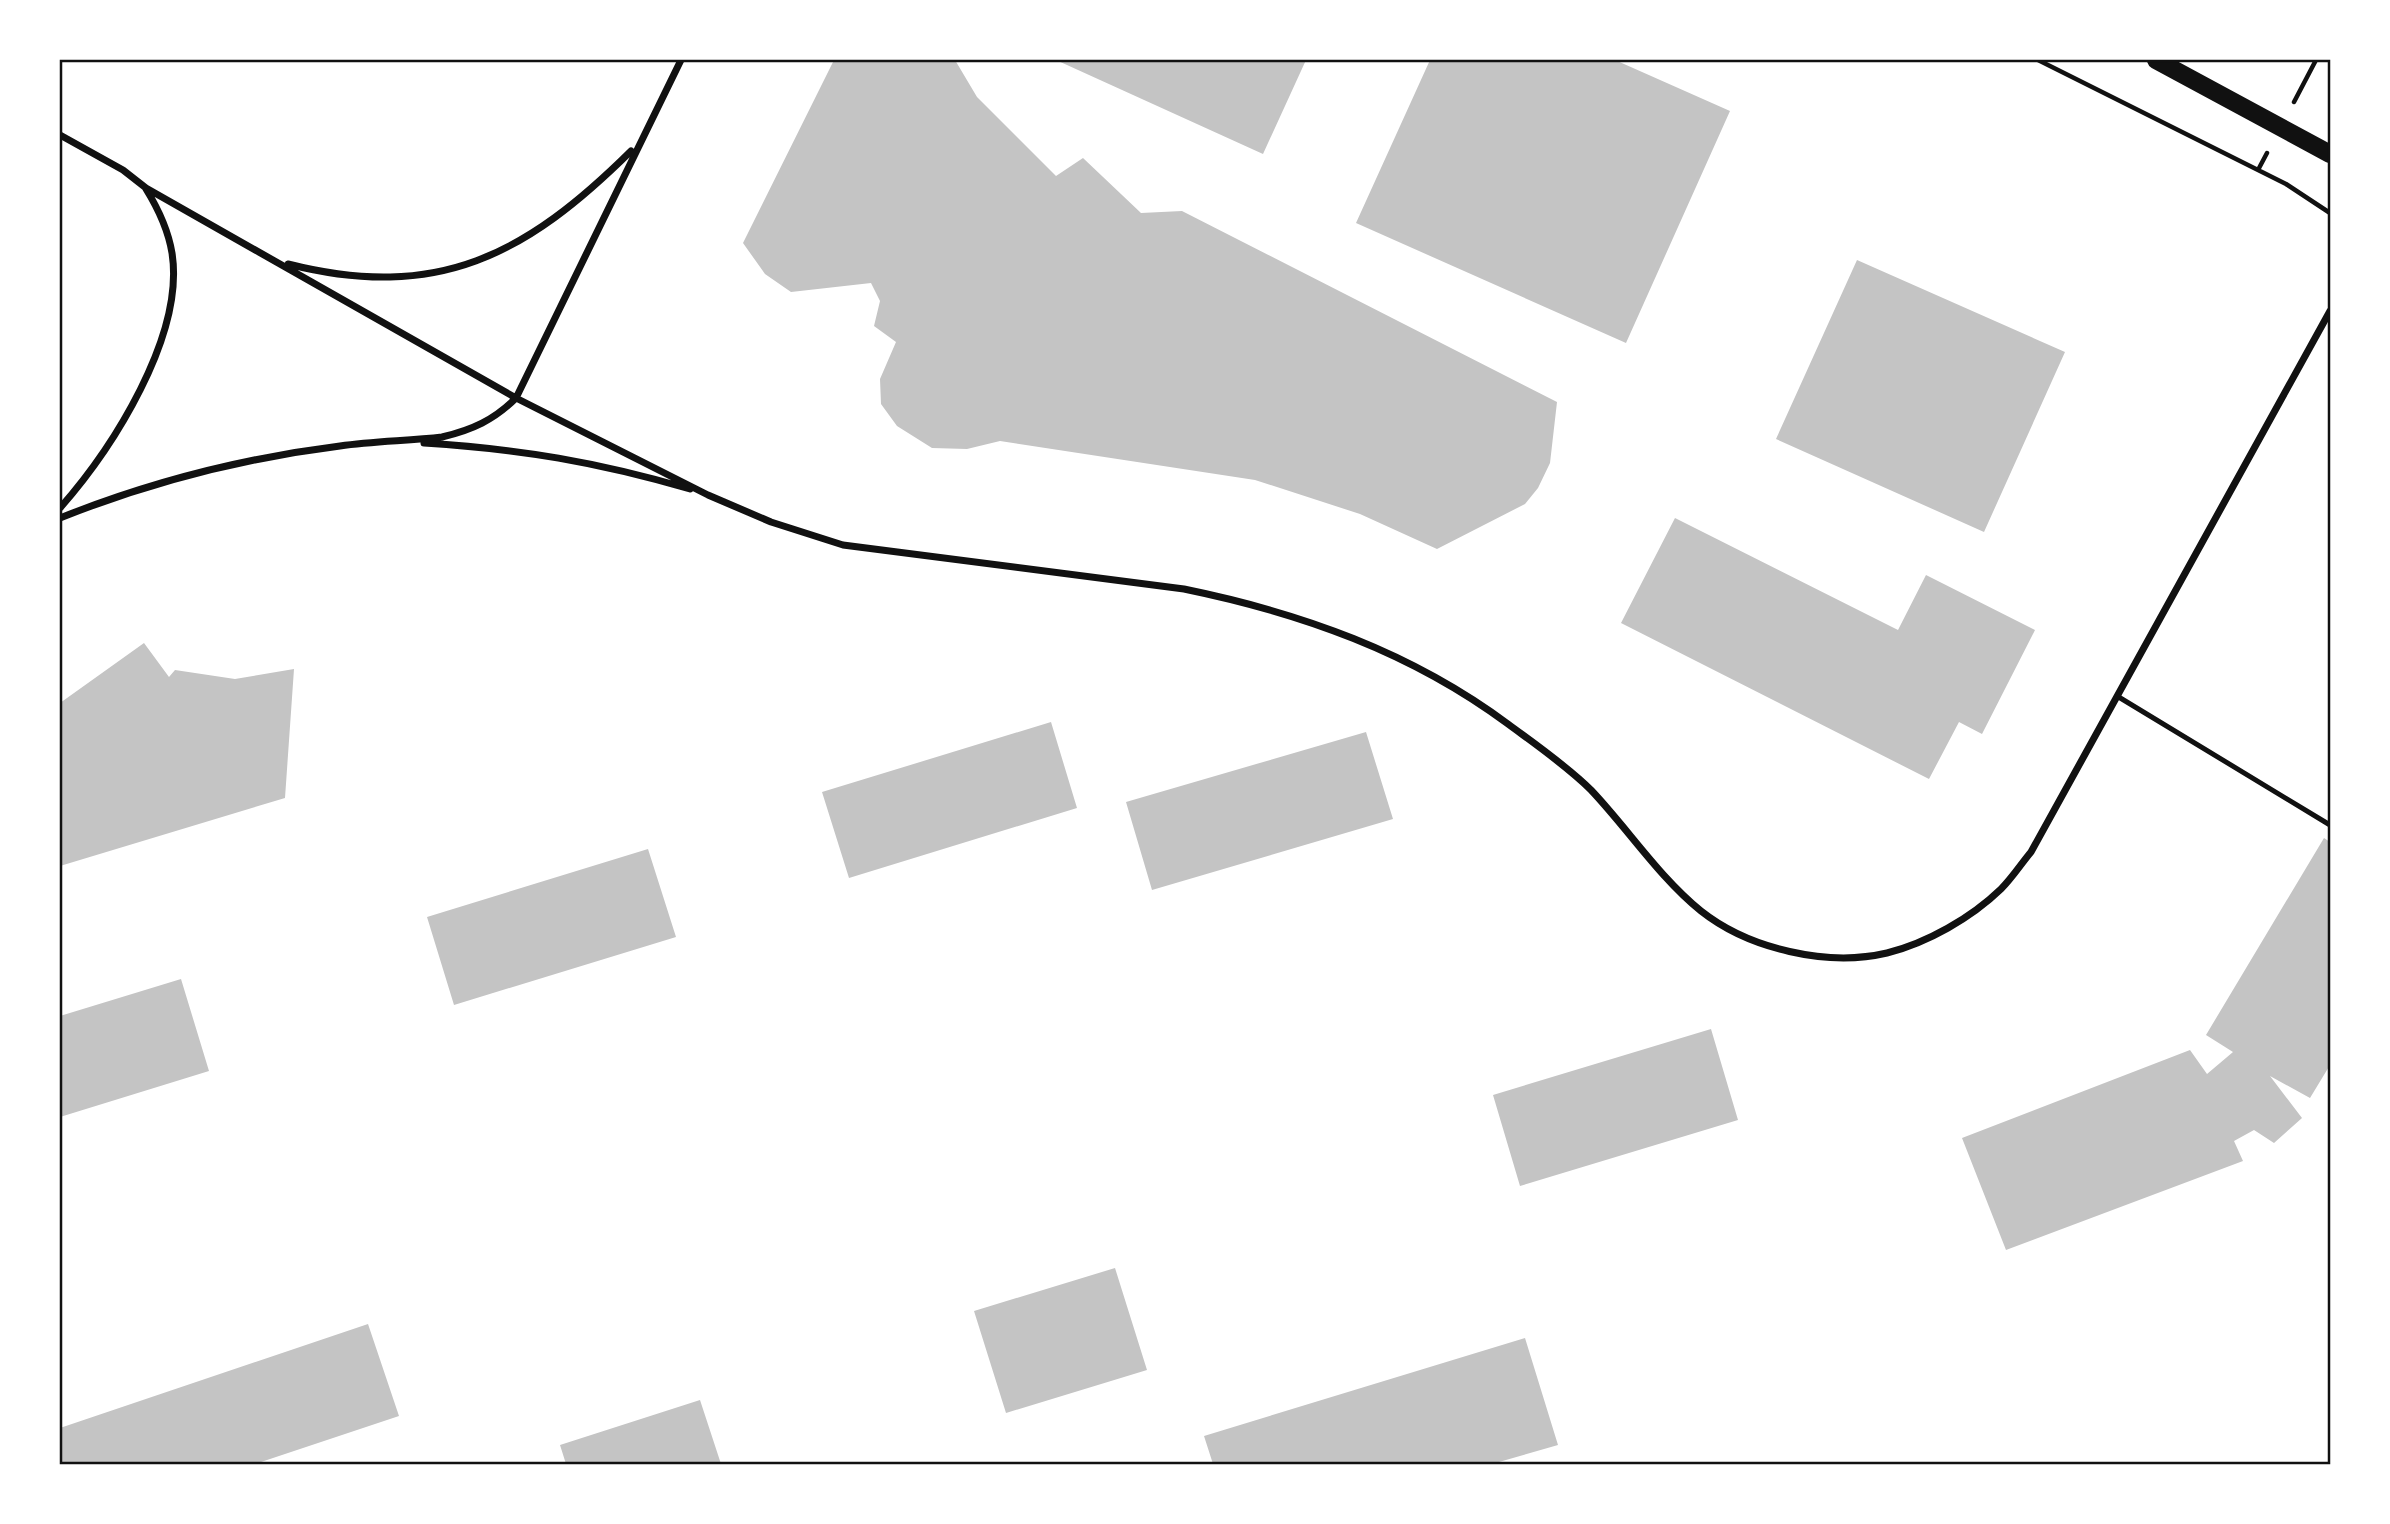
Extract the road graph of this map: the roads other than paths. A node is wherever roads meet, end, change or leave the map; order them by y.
1 (681, 60) edge
2 (2156, 60) edge
3 (60, 135) edge
4 (636, 146) junction
5 (2330, 154) edge
6 (146, 188) junction
7 (277, 261) junction
8 (2330, 311) edge
9 (516, 398) junction
10 (405, 441) junction
11 (708, 495) junction
12 (60, 508) edge
13 (60, 518) edge
14 (2117, 696) junction
15 (2330, 825) edge

1 - 4 street
2 - 5 main road
3 - 6 street
4 - 7 street
4 - 9 street
6 - 7 street
6 - 12 street
7 - 9 street
8 - 14 street
9 - 10 street
9 - 11 street
10 - 11 street
10 - 13 street
11 - 14 street
14 - 15 lane

